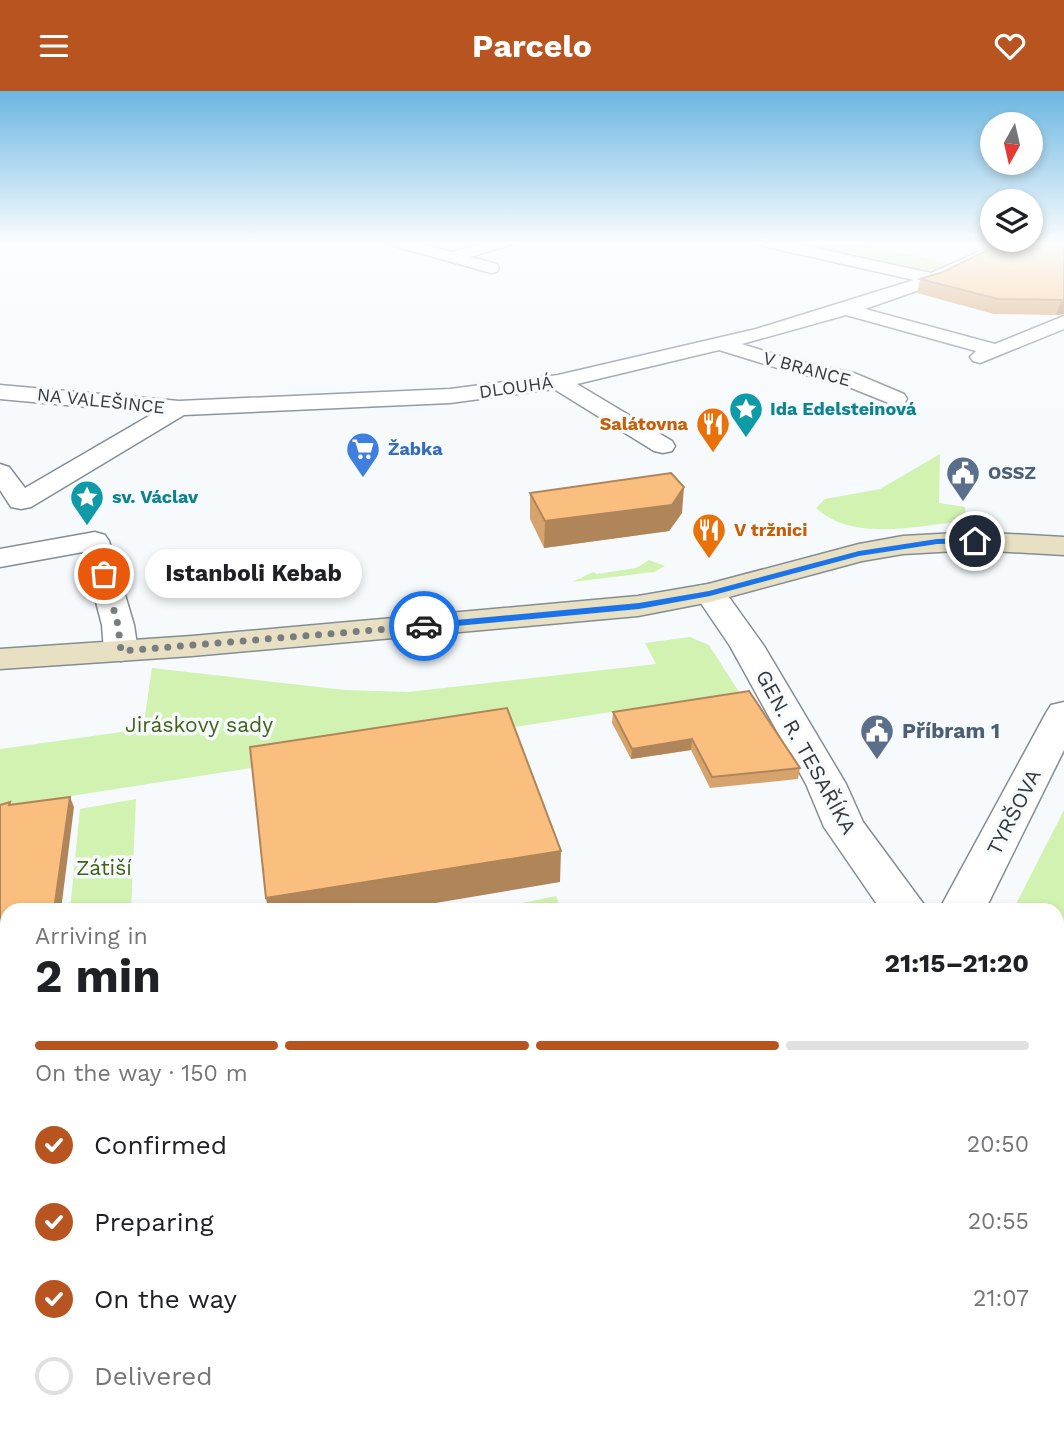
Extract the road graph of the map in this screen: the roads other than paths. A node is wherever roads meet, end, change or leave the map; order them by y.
1 (862, 303) edge
2 (846, 309) junction
3 (1064, 321) edge
4 (718, 344) junction
5 (558, 381) junction
6 (0, 392) edge
7 (896, 399) dead end
8 (178, 408) junction
9 (663, 446) dead end
10 (0, 471) edge
11 (22, 501) junction
12 (1064, 546) edge
13 (0, 552) edge
14 (0, 558) edge
15 (710, 593) junction
16 (121, 651) junction
17 (0, 659) edge
18 (1064, 713) edge
19 (900, 903) edge
20 (968, 903) edge

1 - 2 street, DLOUHÁ
2 - 3 street
2 - 4 street, DLOUHÁ
4 - 5 street, DLOUHÁ
4 - 7 street, V BRANCE
5 - 8 street, DLOUHÁ
5 - 9 street
6 - 8 street, NA VALEŠINCE
8 - 11 street, DLOUHÁ
10 - 11 street
11 - 13 street
12 - 15 main road
14 - 16 street
15 - 16 main road
15 - 19 street, GEN. R. TESAŘÍKA
16 - 17 main road
18 - 20 street, TYRŠOVA

